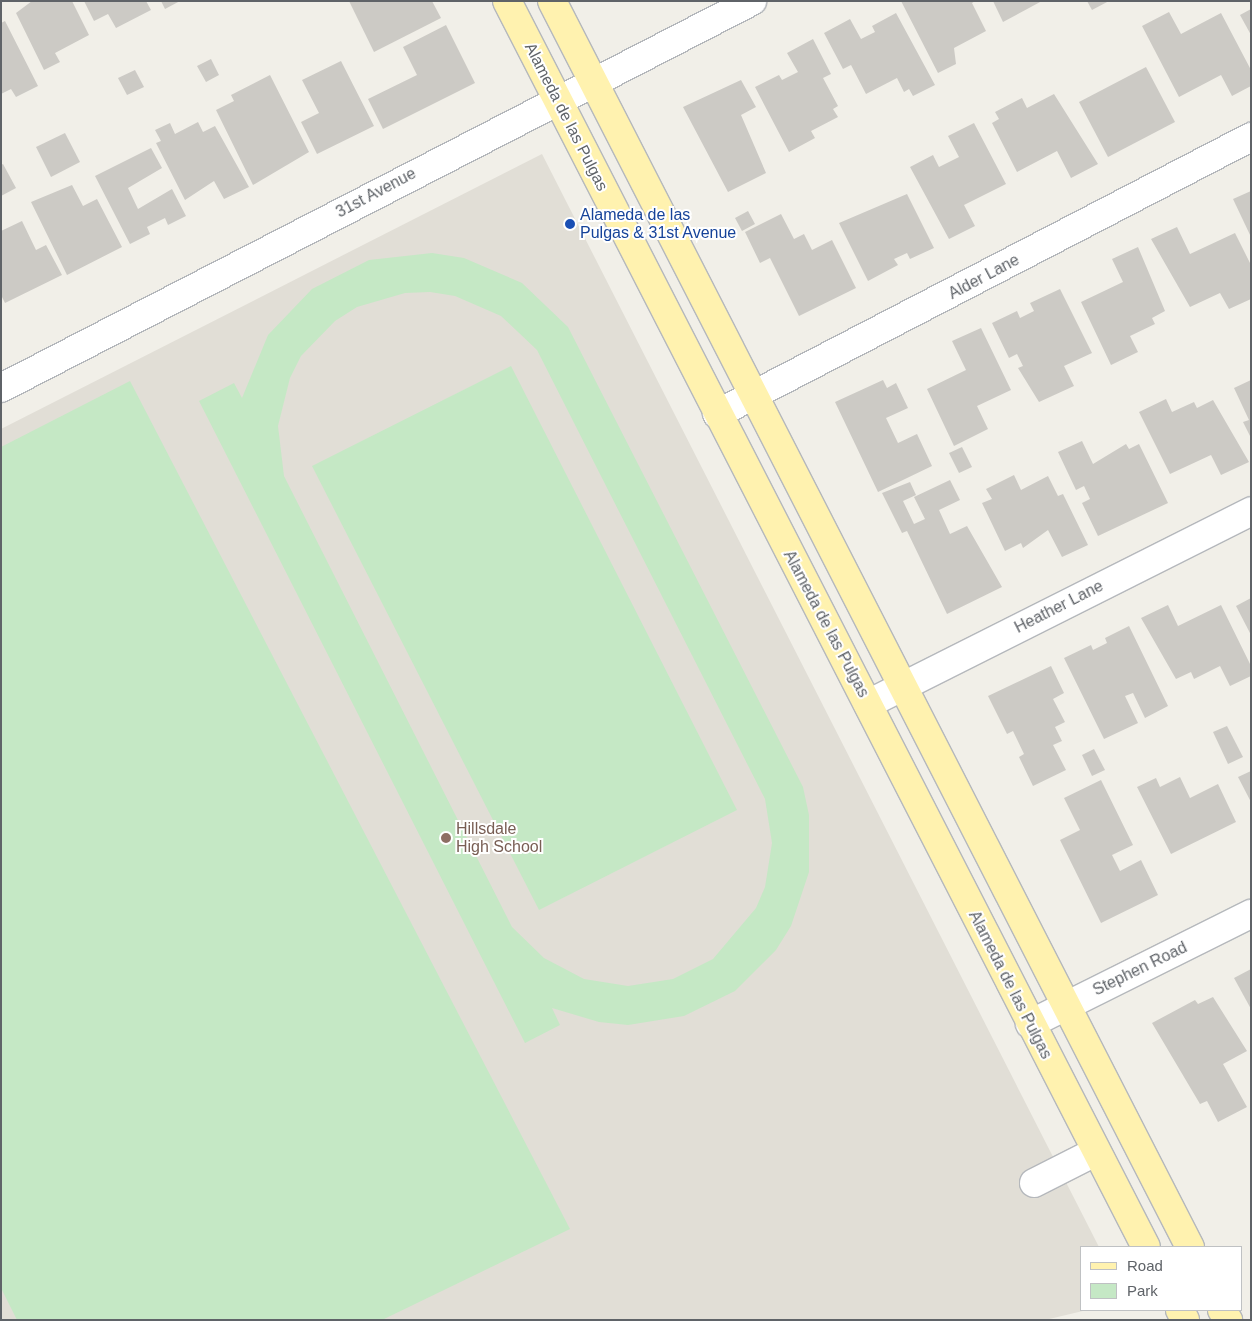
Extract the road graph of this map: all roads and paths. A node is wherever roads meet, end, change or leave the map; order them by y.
1 (507, 1) edge
2 (552, 1) edge
3 (752, 1) edge
4 (592, 80) junction
5 (557, 98) junction
6 (1251, 137) edge
7 (1, 388) edge
8 (753, 396) junction
9 (717, 414) junction
10 (1251, 511) edge
11 (901, 687) junction
12 (868, 704) junction
13 (1251, 914) edge
14 (1064, 1007) junction
15 (1030, 1024) junction
16 (1095, 1152) junction
17 (1034, 1183) dead end
18 (1145, 1246) edge
19 (1189, 1246) edge

1 - 5 main road, Alameda de las Pulgas
2 - 4 main road
3 - 4 street, 31st Avenue
4 - 5 street, 31st Avenue
4 - 8 main road
5 - 7 street, 31st Avenue
5 - 9 main road, Alameda de las Pulgas
6 - 8 street, Alder Lane
8 - 9 street, Alder Lane
8 - 11 main road
9 - 12 main road, Alameda de las Pulgas
10 - 11 street, Heather Lane
11 - 12 street, Heather Lane
11 - 14 main road
12 - 15 main road, Alameda de las Pulgas
13 - 14 street, Stephen Road
14 - 15 street, Stephen Road
14 - 19 main road
15 - 16 main road, Alameda de las Pulgas
16 - 17 street
16 - 18 main road, Alameda de las Pulgas

